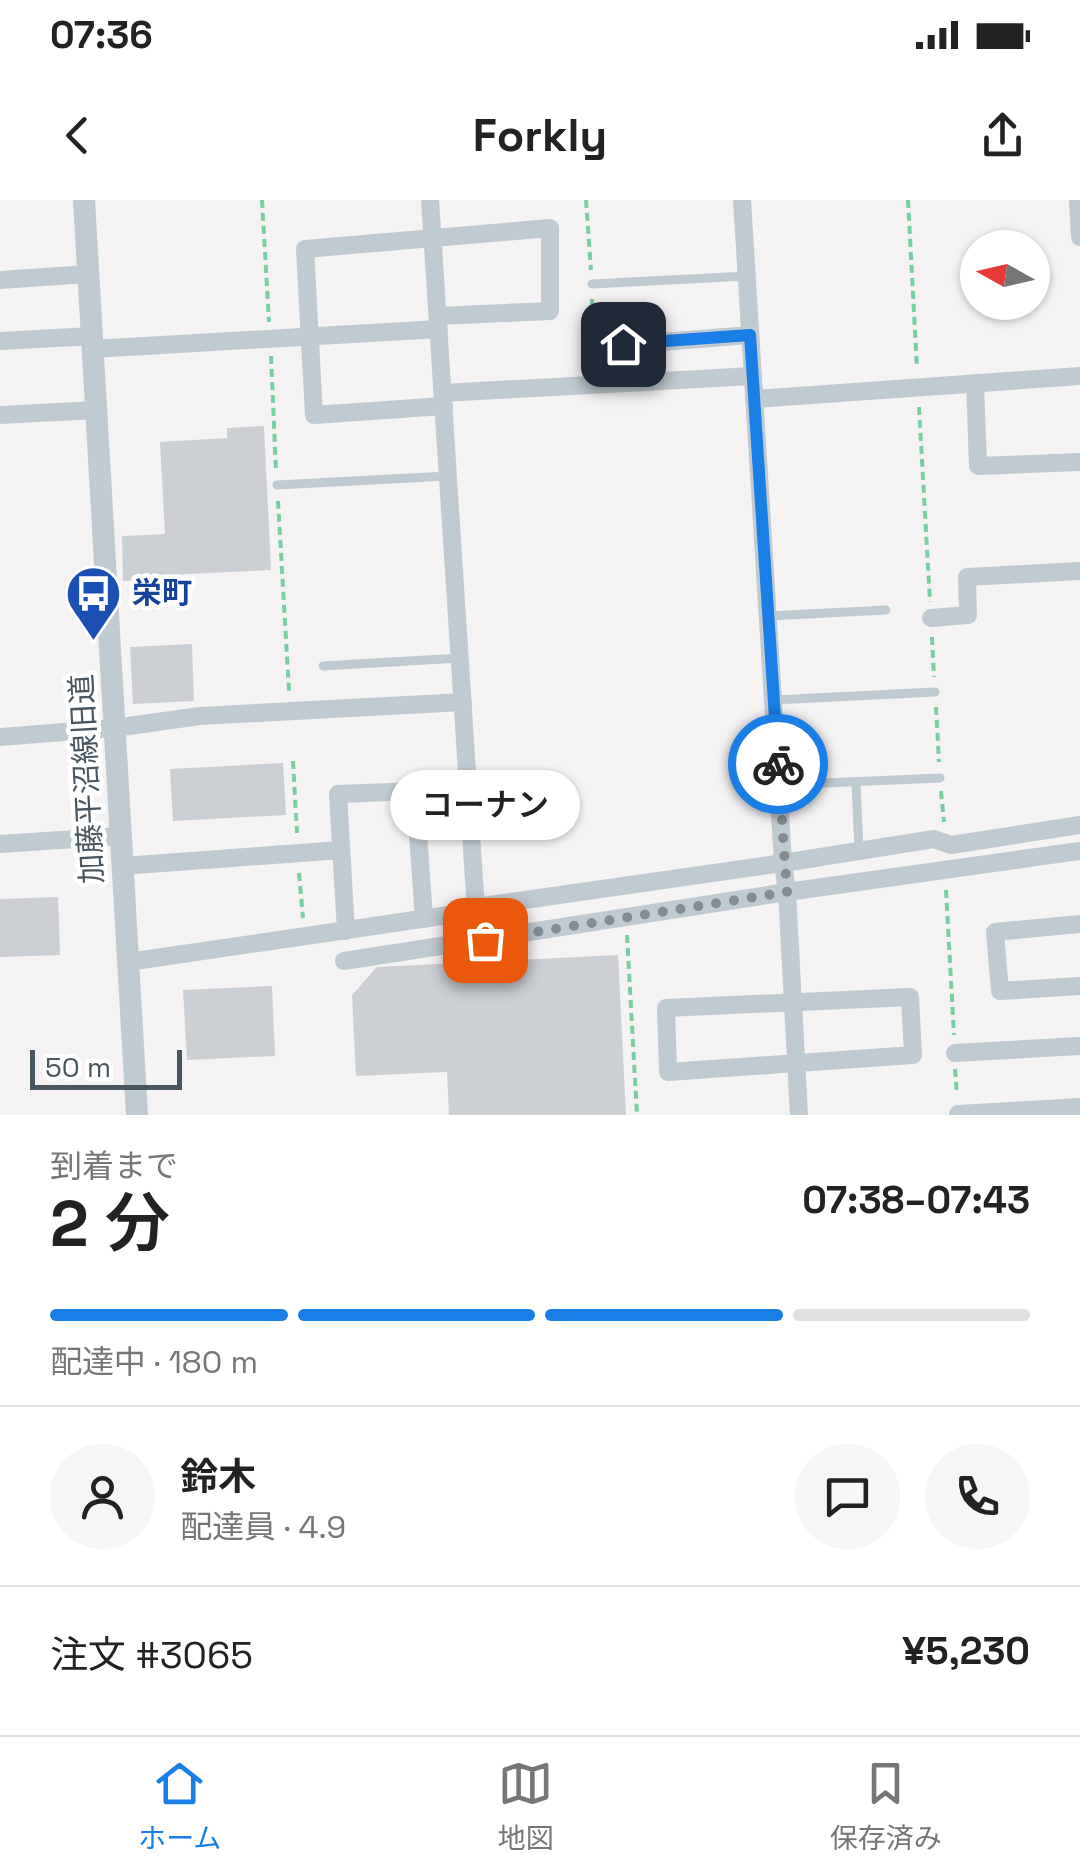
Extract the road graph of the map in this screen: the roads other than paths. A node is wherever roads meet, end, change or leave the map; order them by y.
1 (84, 200) edge
2 (430, 200) edge
3 (742, 200) edge
4 (1078, 200) edge
5 (1080, 237) edge
6 (433, 240) junction
7 (88, 274) junction
8 (747, 276) junction
9 (0, 280) edge
10 (592, 284) dead end
11 (438, 323) junction
12 (750, 335) junction
13 (309, 336) junction
14 (0, 341) edge
15 (92, 342) junction
16 (623, 344) dead end
17 (753, 376) junction
18 (1080, 376) edge
19 (976, 383) junction
20 (754, 399) junction
21 (443, 400) junction
22 (96, 410) junction
23 (0, 415) edge
24 (1080, 462) edge
25 (448, 476) junction
26 (277, 485) road end
27 (1080, 571) edge
28 (886, 610) dead end
29 (768, 616) junction
30 (931, 618) road end
31 (461, 658) junction
32 (323, 666) dead end
33 (935, 692) road end
34 (774, 700) junction
35 (464, 702) junction
36 (114, 728) junction
37 (0, 736) edge
38 (940, 778) road end
39 (856, 783) junction
40 (779, 785) junction
41 (1080, 824) edge
42 (120, 836) junction
43 (0, 844) edge
44 (342, 850) junction
45 (1080, 851) edge
46 (860, 852) junction
47 (122, 866) junction
48 (785, 878) junction
49 (476, 907) junction
50 (424, 919) junction
51 (1080, 924) edge
52 (346, 931) junction
53 (344, 961) dead end
54 (128, 962) junction
55 (1080, 986) edge
56 (792, 1002) junction
57 (1080, 1046) edge
58 (954, 1053) road end
59 (796, 1064) junction
60 (1080, 1107) edge
61 (958, 1114) edge
62 (138, 1115) edge
63 (798, 1115) edge

1 - 7 street, 加藤平沼線旧道
2 - 6 street
3 - 8 street
4 - 5 street
6 - 11 street
6 - 11 street
6 - 13 street
7 - 9 street
7 - 15 street, 加藤平沼線旧道
8 - 10 lane
8 - 12 street
11 - 13 street
11 - 21 street
12 - 16 street
12 - 17 street
13 - 15 street
13 - 21 street
14 - 15 street
15 - 22 street, 加藤平沼線旧道
17 - 20 street
17 - 21 street
18 - 19 street
19 - 20 street
19 - 24 street
20 - 29 street
21 - 25 street
22 - 23 street
22 - 36 street, 加藤平沼線旧道
25 - 26 lane
25 - 31 street
27 - 30 street
28 - 29 lane
29 - 34 street
31 - 32 lane
31 - 35 street
33 - 34 lane
34 - 40 street
35 - 36 street
35 - 49 street
36 - 37 street
36 - 42 street, 加藤平沼線旧道
38 - 39 lane
39 - 40 lane
39 - 46 lane
40 - 48 street
41 - 46 street
42 - 43 street
42 - 47 street, 加藤平沼線旧道
44 - 47 street
44 - 50 street
44 - 52 street
45 - 48 street
46 - 48 street
47 - 54 street, 加藤平沼線旧道
48 - 49 street
48 - 53 street
48 - 56 street
49 - 50 street
50 - 52 street
51 - 55 street
52 - 54 street
54 - 62 street, 加藤平沼線旧道
56 - 59 street
56 - 59 street
56 - 59 street
57 - 58 street
59 - 63 street
60 - 61 street

